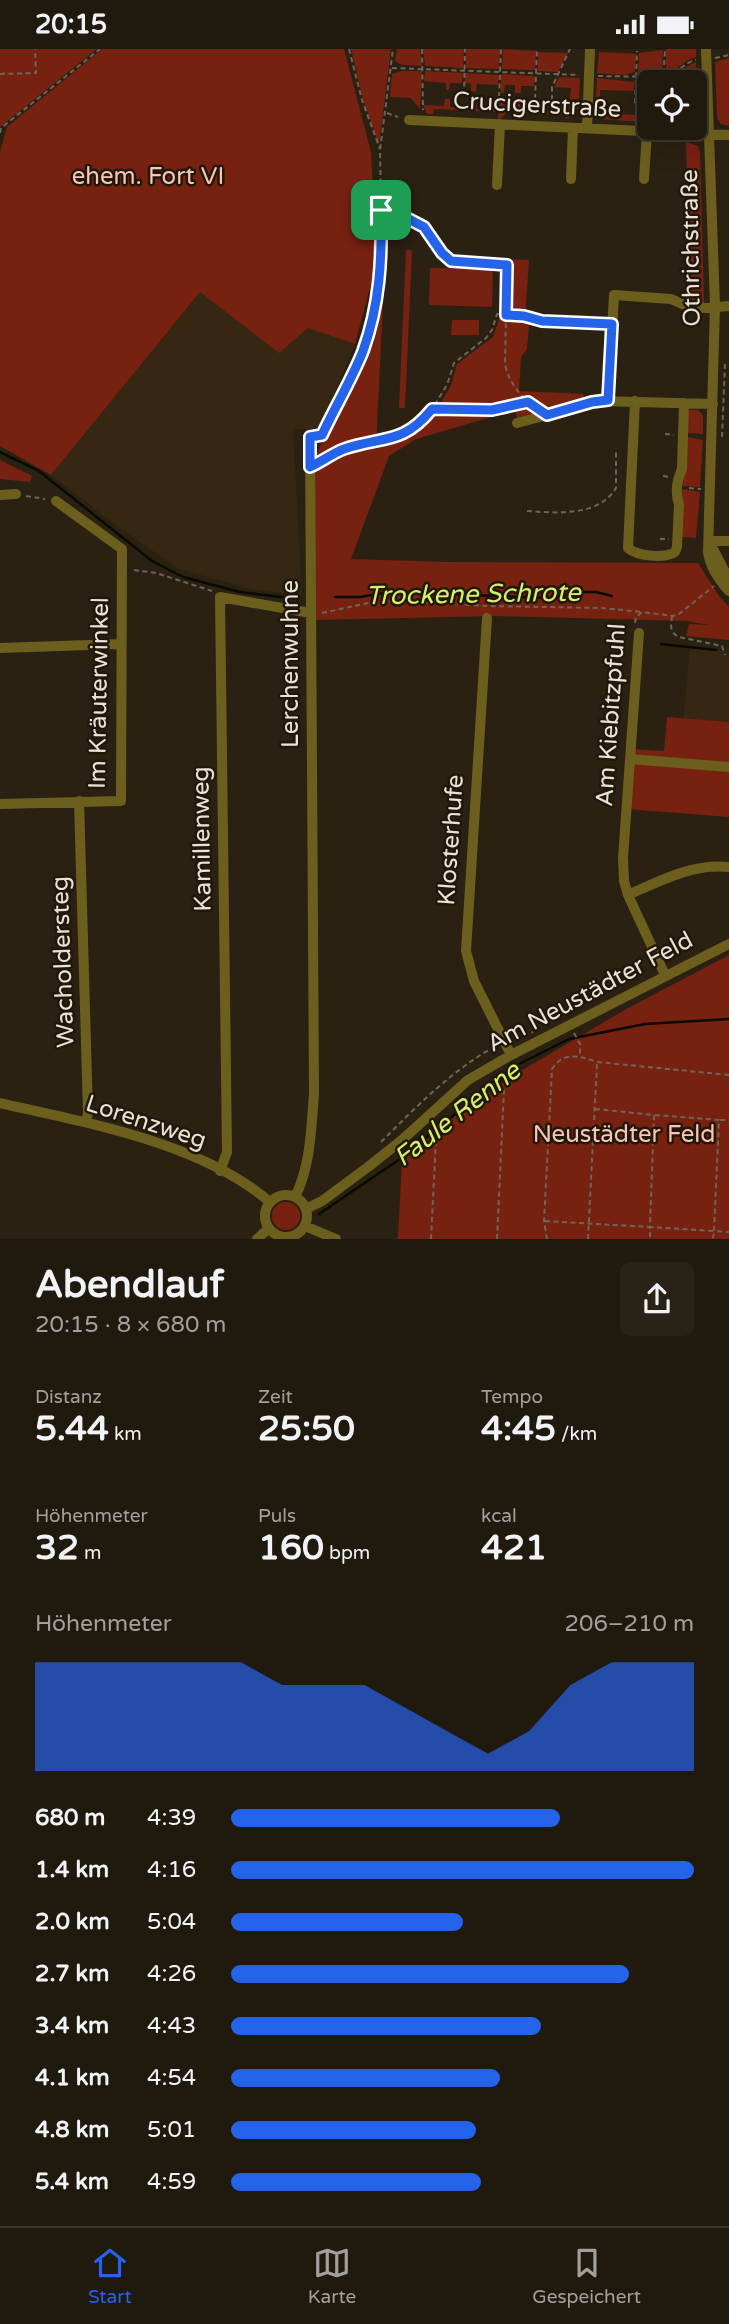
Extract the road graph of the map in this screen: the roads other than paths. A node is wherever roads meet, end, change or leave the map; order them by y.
1 (590, 49) edge
2 (706, 54) edge
3 (409, 120) road end
4 (500, 124) junction
5 (573, 128) junction
6 (587, 128) junction
7 (637, 128) edge
8 (709, 135) junction
9 (729, 135) edge
10 (645, 140) edge
11 (571, 179) dead end
12 (644, 179) dead end
13 (497, 185) dead end
14 (715, 306) junction
15 (729, 306) edge
16 (608, 400) junction
17 (635, 401) junction
18 (684, 403) junction
19 (713, 404) junction
20 (517, 423) dead end
21 (310, 437) road end
22 (16, 494) road end
23 (0, 495) edge
24 (56, 501) road end
25 (709, 541) junction
26 (729, 541) edge
27 (729, 580) edge
28 (729, 591) edge
29 (311, 613) junction
30 (487, 618) dead end
31 (639, 633) road end
32 (120, 644) junction
33 (0, 648) edge
34 (630, 759) junction
35 (729, 767) edge
36 (79, 801) junction
37 (0, 804) edge
38 (729, 867) edge
39 (628, 895) junction
40 (729, 944) edge
41 (665, 975) junction
42 (511, 1055) junction
43 (0, 1103) edge
44 (86, 1122) junction
45 (220, 1171) junction
46 (295, 1197) junction
47 (270, 1202) junction
48 (306, 1209) junction
49 (305, 1226) junction
50 (268, 1229) junction
51 (281, 1238) edge
52 (257, 1239) edge
53 (336, 1239) edge

1 - 6 street
2 - 8 street, Othrichstraße
3 - 4 street, Crucigerstraße
4 - 5 street, Crucigerstraße
4 - 13 street
5 - 6 street, Crucigerstraße
5 - 11 street
6 - 7 street, Crucigerstraße
8 - 9 street, Crucigerstraße
8 - 14 street, Othrichstraße
10 - 12 street
14 - 15 street
14 - 16 street
14 - 19 street, Othrichstraße
16 - 17 street
16 - 20 street
17 - 18 street
17 - 18 street
18 - 19 street
19 - 25 street, Othrichstraße
21 - 29 street, Lerchenwuhne
22 - 23 street
24 - 32 street, Im Kräuterwinkel
25 - 26 street
25 - 27 street
25 - 28 street
29 - 45 street, Kamillenweg
29 - 46 street, Lerchenwuhne
30 - 42 street, Klosterhufe
31 - 34 street, Am Kiebitzpfuhl
32 - 33 street
32 - 36 street, Im Kräuterwinkel
34 - 35 street
34 - 39 street, Am Kiebitzpfuhl
36 - 37 street, Im Kräuterwinkel
36 - 44 street, Wacholdersteg
38 - 39 street
39 - 41 street, Am Kiebitzpfuhl
40 - 41 street, Am Neustädter Feld
41 - 42 street, Am Neustädter Feld
42 - 48 street, Am Neustädter Feld
43 - 44 street, Lorenzweg
44 - 45 street, Lorenzweg
45 - 47 street, Lorenzweg
46 - 47 street
46 - 48 street
47 - 50 street
48 - 49 street
49 - 51 street
49 - 53 street
50 - 51 street
50 - 52 street

